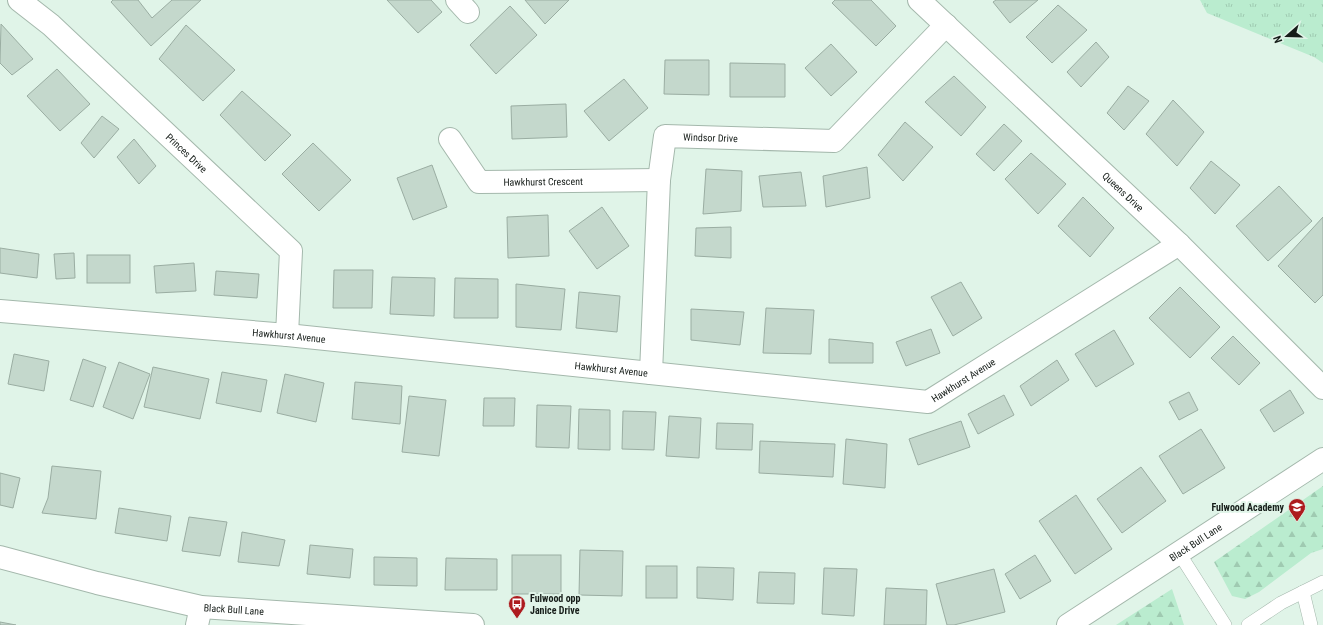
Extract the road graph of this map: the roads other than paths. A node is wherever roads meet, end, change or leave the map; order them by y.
1 (19, 0) edge
2 (919, 0) edge
3 (946, 25) junction
4 (450, 139) dead end
5 (659, 180) junction
6 (1179, 244) junction
7 (0, 311) edge
8 (287, 335) junction
9 (651, 374) junction
10 (1323, 388) edge
11 (1323, 460) edge
12 (1179, 553) junction
13 (0, 558) edge
14 (1323, 582) edge
15 (1303, 592) junction
16 (199, 616) edge
17 (473, 625) edge
18 (1068, 625) edge
19 (1225, 625) edge
20 (1248, 625) edge
21 (1311, 625) edge

1 - 8 street, Princes Drive
2 - 3 street, Queens Drive
3 - 5 street, Windsor Drive
3 - 6 street, Queens Drive
4 - 5 street, Hawkhurst Crescent
5 - 9 street, Windsor Drive
6 - 9 street, Hawkhurst Avenue
6 - 10 street, Queens Drive
7 - 8 street, Hawkhurst Avenue
8 - 9 street, Hawkhurst Avenue
11 - 12 street, Black Bull Lane
12 - 18 street, Black Bull Lane
12 - 19 lane
13 - 16 street, Black Bull Lane
14 - 15 lane
15 - 20 lane
15 - 21 lane
16 - 17 street, Black Bull Lane

